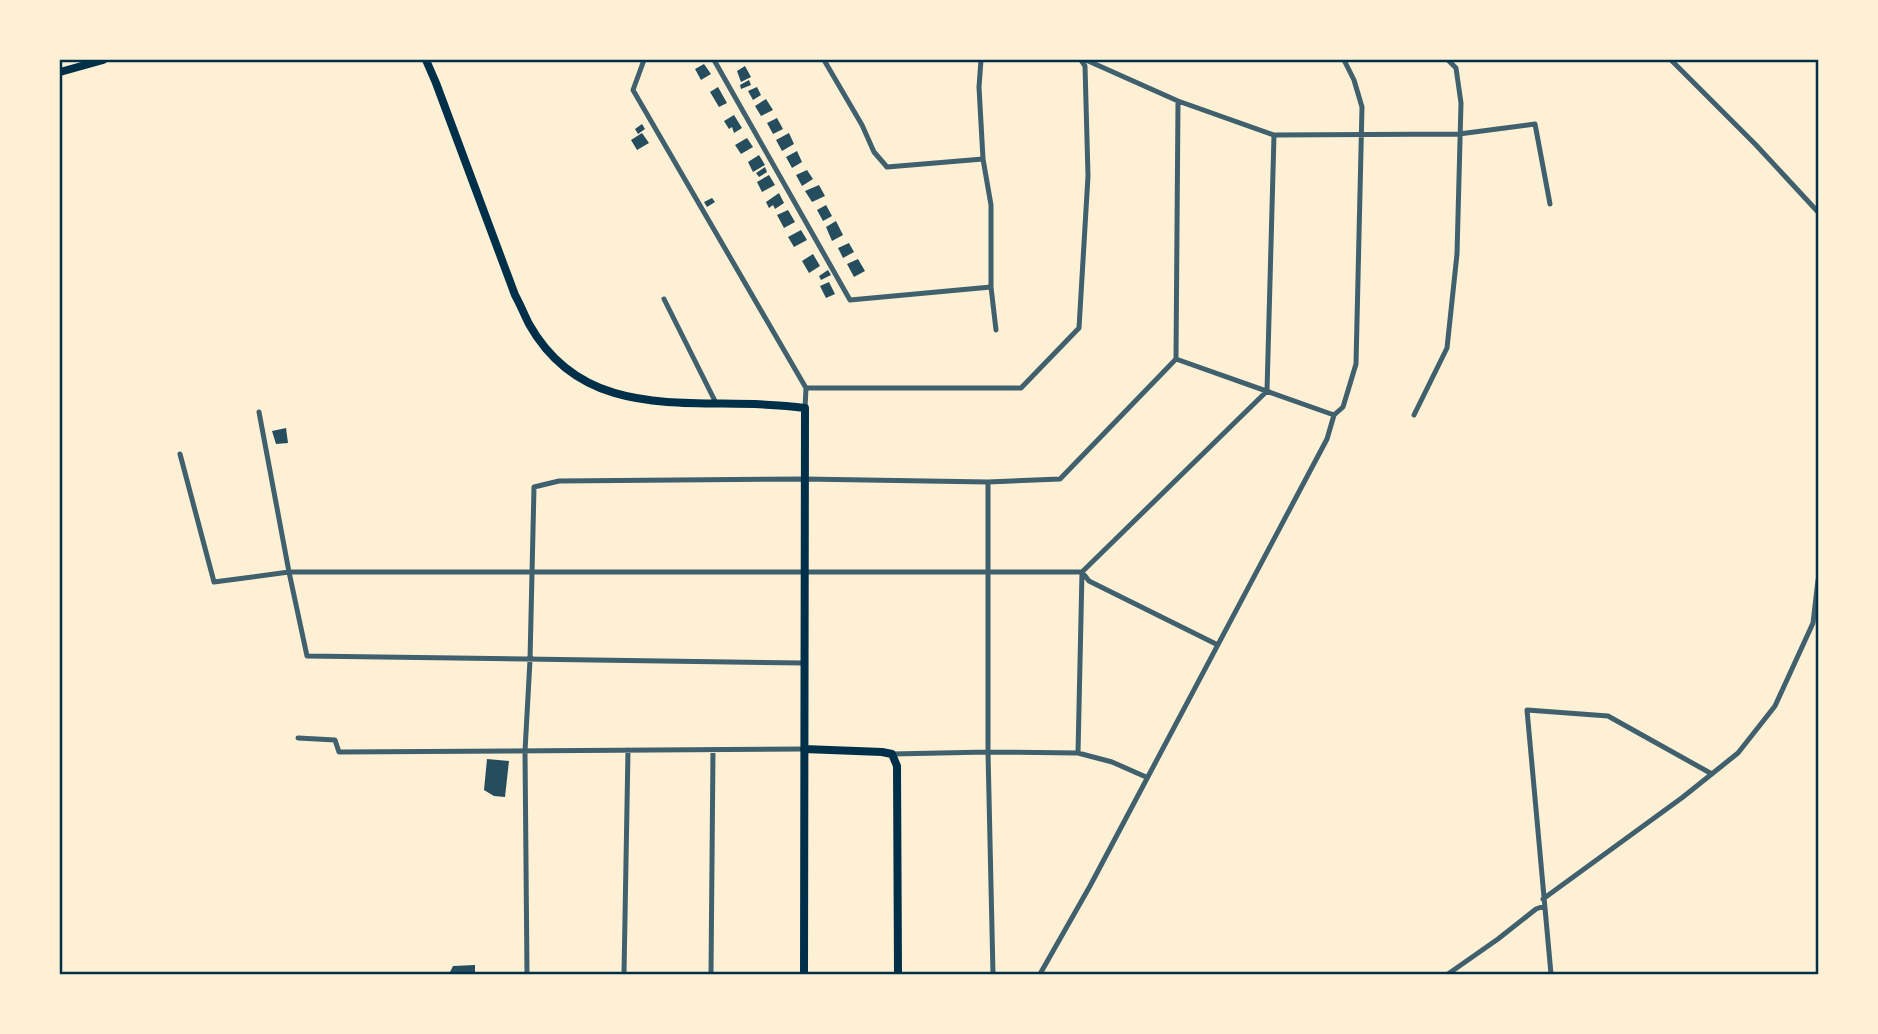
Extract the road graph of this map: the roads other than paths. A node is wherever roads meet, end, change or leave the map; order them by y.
1 (103, 60) edge
2 (426, 60) edge
3 (644, 60) edge
4 (714, 60) edge
5 (824, 60) edge
6 (981, 60) edge
7 (1083, 60) edge
8 (1344, 60) edge
9 (1448, 60) edge
10 (1671, 60) edge
11 (60, 72) edge
12 (1178, 101) junction
13 (1459, 134) junction
14 (1274, 135) junction
15 (1362, 135) junction
16 (983, 159) junction
17 (1550, 204) dead end
18 (1818, 212) edge
19 (990, 287) junction
20 (664, 299) dead end
21 (996, 330) dead end
22 (1175, 359) junction
23 (806, 388) junction
24 (1267, 391) junction
25 (716, 403) junction
26 (805, 408) junction
27 (259, 412) dead end
28 (1334, 415) junction
29 (1414, 415) dead end
30 (180, 454) dead end
31 (804, 479) junction
32 (988, 482) junction
33 (289, 572) junction
34 (532, 572) junction
35 (804, 572) junction
36 (1082, 572) junction
37 (988, 573) junction
38 (1818, 580) edge
39 (1218, 645) junction
40 (530, 660) junction
41 (804, 663) junction
42 (298, 738) dead end
43 (804, 749) junction
44 (628, 750) junction
45 (713, 750) junction
46 (525, 751) junction
47 (988, 752) junction
48 (1078, 753) junction
49 (892, 754) junction
50 (1712, 774) junction
51 (1146, 777) junction
52 (1543, 899) junction
53 (1544, 906) junction
54 (527, 975) edge
55 (624, 975) edge
56 (711, 975) edge
57 (804, 975) edge
58 (898, 975) edge
59 (993, 975) edge
60 (1040, 975) edge
61 (1448, 975) edge
62 (1551, 975) edge

1 - 11 main road
2 - 25 main road
3 - 23 street
4 - 19 street
5 - 16 street
6 - 16 street
7 - 12 street
7 - 23 street
8 - 15 street
9 - 13 street
10 - 18 street
12 - 14 street
12 - 22 street
13 - 15 street
13 - 17 street
13 - 29 street
14 - 15 street
14 - 24 street
15 - 28 street
16 - 19 street
19 - 21 street
20 - 25 street
22 - 24 street
22 - 32 street
23 - 26 street
24 - 28 street
24 - 36 street
25 - 26 main road
26 - 31 main road
27 - 33 street
28 - 39 street
30 - 33 street
31 - 32 street
31 - 34 street
31 - 35 main road
32 - 37 street
33 - 34 street
33 - 40 street
34 - 35 street
34 - 40 street
35 - 37 street
35 - 41 main road
36 - 37 street
36 - 39 street
36 - 48 street
37 - 47 street
38 - 50 street
39 - 51 street
40 - 41 street
40 - 46 street
41 - 43 main road
42 - 46 street
43 - 45 street
43 - 49 main road
43 - 57 main road
44 - 45 street
44 - 46 street
44 - 55 street
45 - 56 street
46 - 54 street
47 - 48 street
47 - 49 street
47 - 59 street
48 - 51 street
49 - 58 main road
50 - 52 street
50 - 52 street
51 - 60 street
52 - 53 street
53 - 61 street
53 - 62 street

